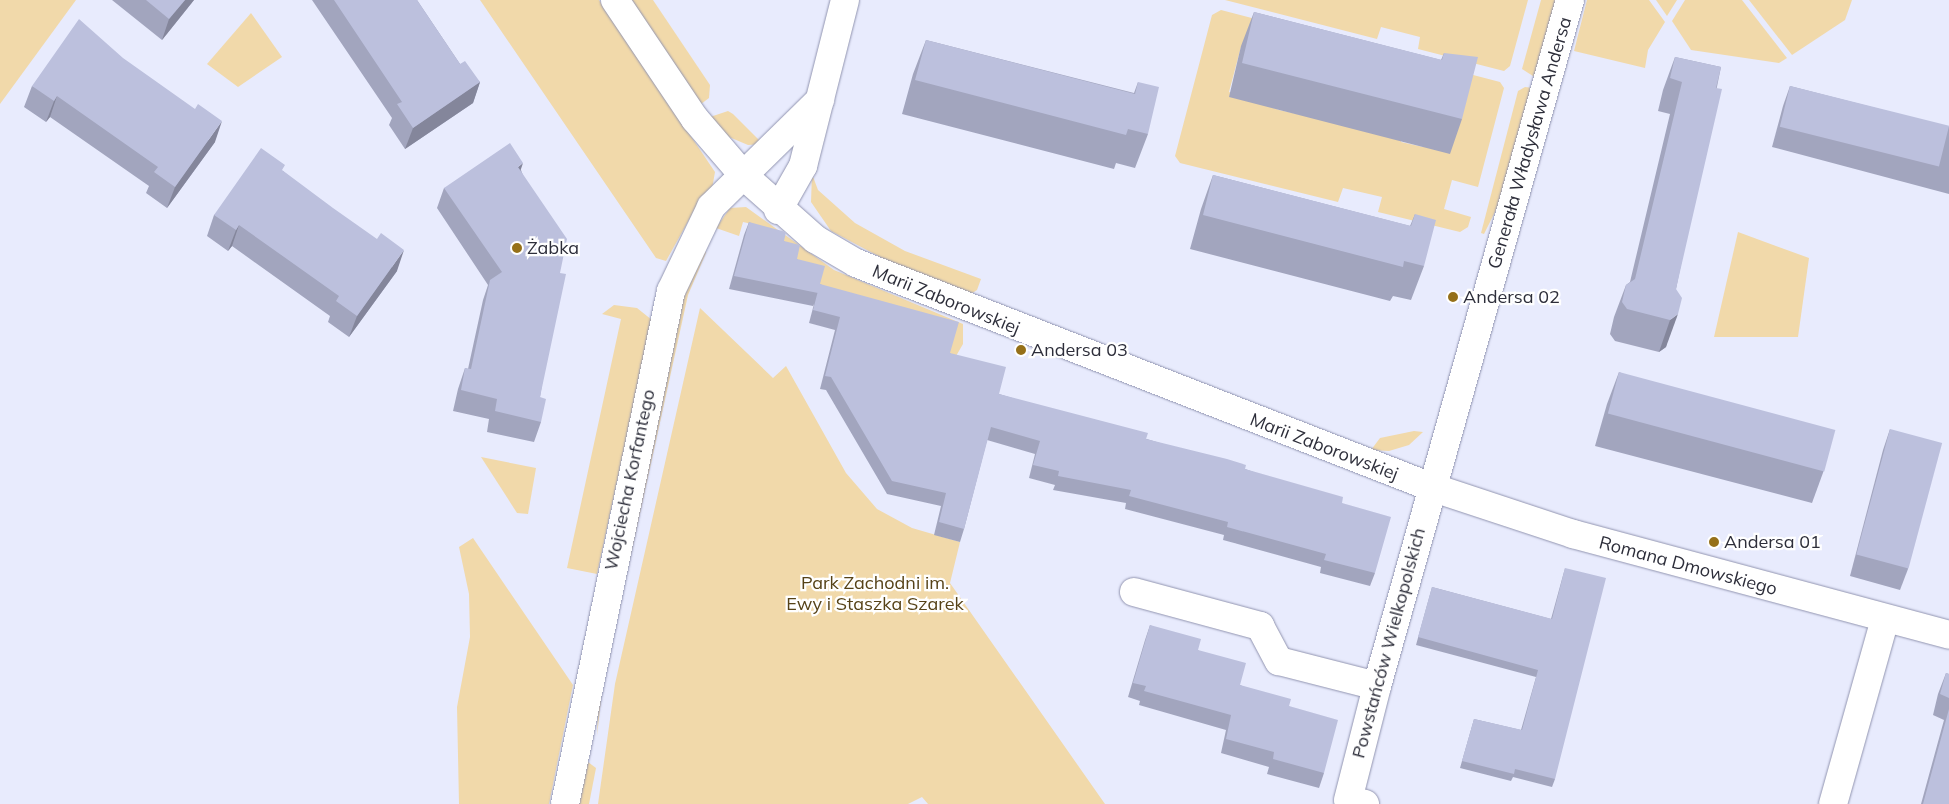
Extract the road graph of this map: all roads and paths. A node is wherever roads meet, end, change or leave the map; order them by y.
1 (615, 0) edge
2 (845, 0) edge
3 (1570, 0) edge
4 (820, 100) junction
5 (744, 176) junction
6 (778, 210) junction
7 (1431, 487) junction
8 (1134, 592) dead end
9 (1885, 619) junction
10 (1949, 635) edge
11 (1377, 686) junction
12 (1357, 802) edge
13 (565, 804) edge
14 (1833, 804) edge

1 - 5 street, Marii Zaborowskiej
2 - 4 street
3 - 7 street, Generała Władysława Andersa
4 - 5 street, Wojciecha Korfantego
4 - 6 street
5 - 6 street, Marii Zaborowskiej
5 - 13 street, Wojciecha Korfantego
6 - 7 street, Marii Zaborowskiej
7 - 9 street, Romana Dmowskiego
7 - 11 street, Powstańców Wielkopolskich
8 - 11 street
9 - 10 street, Romana Dmowskiego
9 - 14 street
11 - 12 street, Powstańców Wielkopolskich

